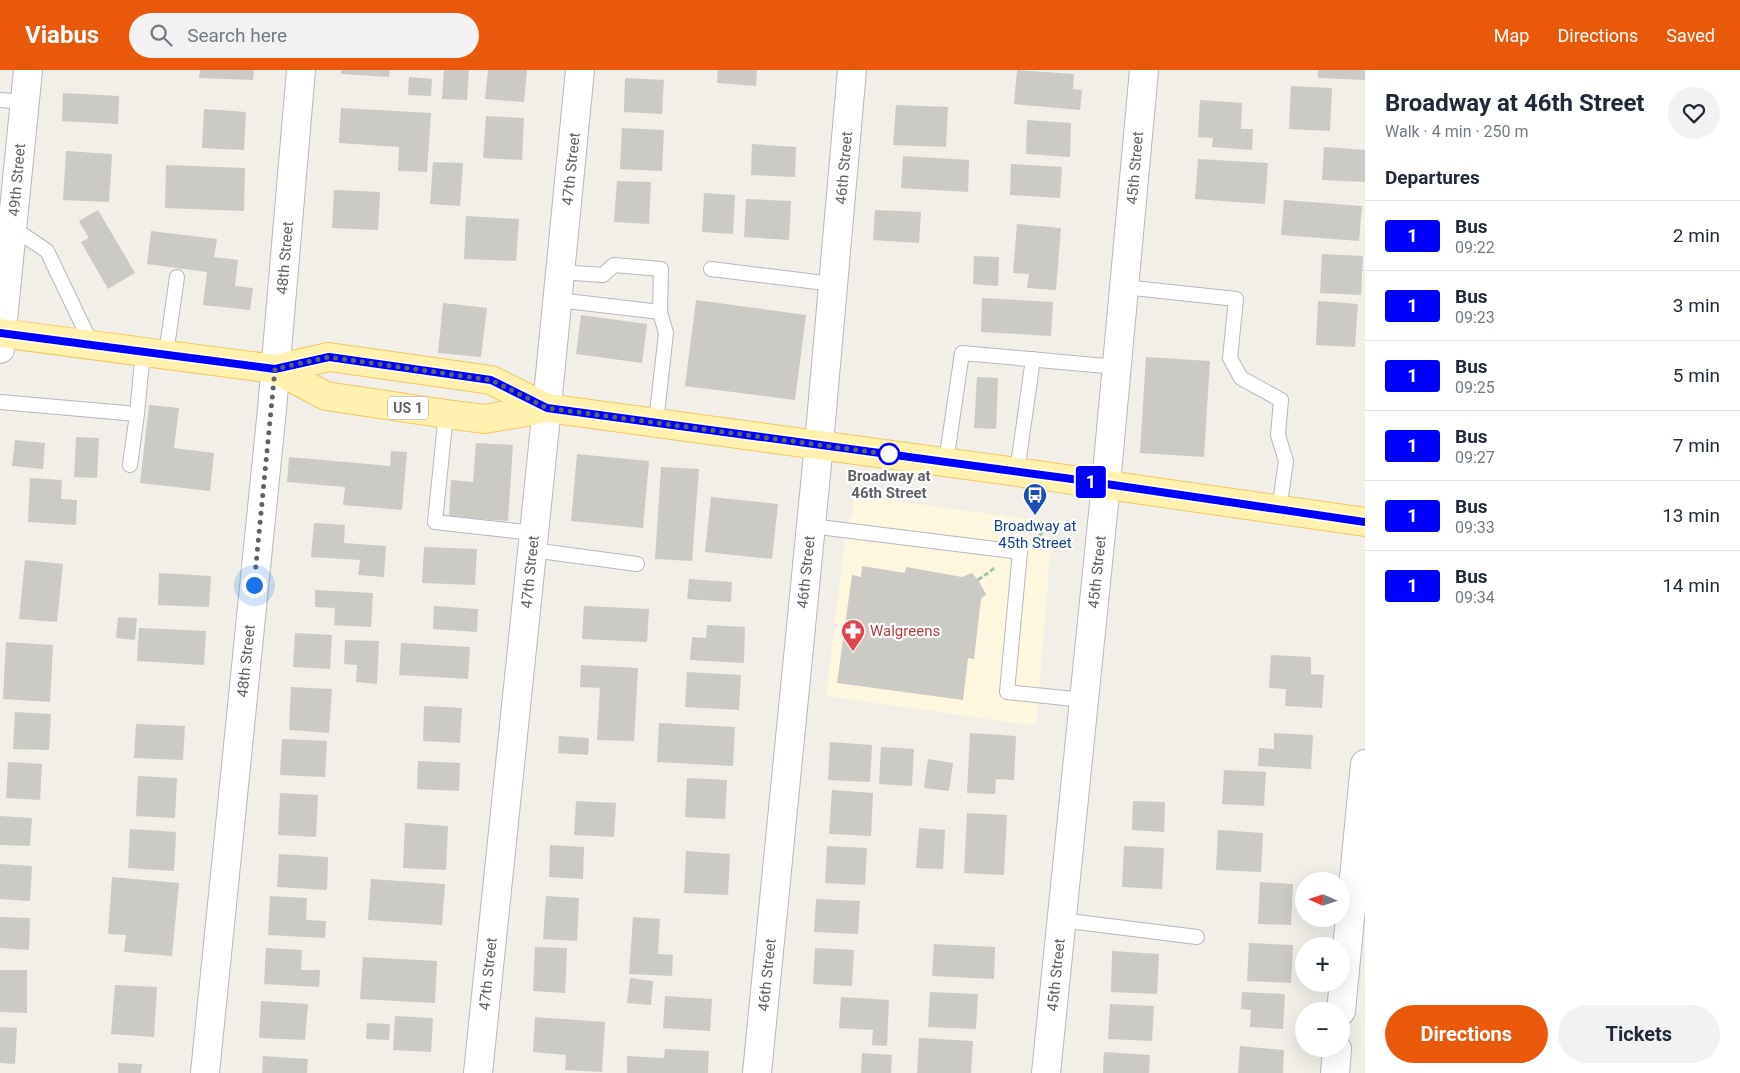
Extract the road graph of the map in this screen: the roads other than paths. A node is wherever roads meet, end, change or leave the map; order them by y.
1 (28, 70) edge
2 (300, 70) edge
3 (580, 70) edge
4 (852, 70) edge
5 (1144, 70) edge
6 (12, 101) edge
7 (8, 187) edge
8 (13, 228) junction
9 (711, 269) dead end
10 (560, 272) junction
11 (177, 277) dead end
12 (833, 284) junction
13 (1124, 287) junction
14 (558, 300) junction
15 (660, 312) junction
16 (1, 337) edge
17 (92, 345) junction
18 (154, 353) junction
19 (1033, 359) junction
20 (1117, 367) junction
21 (275, 369) junction
22 (0, 402) edge
23 (547, 408) junction
24 (137, 414) junction
25 (446, 414) junction
26 (656, 422) junction
27 (819, 444) junction
28 (946, 462) junction
29 (130, 465) dead end
30 (1017, 472) junction
31 (1106, 484) junction
32 (1279, 510) junction
33 (1365, 522) edge
34 (810, 526) junction
35 (533, 542) junction
36 (638, 564) dead end
37 (1084, 700) junction
38 (1365, 764) edge
39 (1061, 920) junction
40 (1197, 937) dead end
41 (1342, 1002) edge
42 (1336, 1057) edge
43 (205, 1073) edge
44 (478, 1073) edge
45 (757, 1073) edge
46 (1046, 1073) edge
47 (1335, 1073) edge

1 - 6 street, 49th Street
2 - 21 street, 48th Street
3 - 10 street, 47th Street
4 - 12 street, 46th Street
5 - 13 street, 45th Street
6 - 7 street, 49th Street
7 - 8 street, 49th Street
8 - 16 street, 49th Street
8 - 17 lane
9 - 12 lane
10 - 14 street, 47th Street
10 - 15 lane
11 - 18 lane
12 - 27 street, 46th Street
13 - 20 street, 45th Street
13 - 32 lane
14 - 15 lane
14 - 23 street, 47th Street
15 - 26 lane
16 - 17 main road, US 1
17 - 18 main road, US 1
18 - 21 main road, US 1
18 - 24 lane
19 - 20 lane
19 - 28 lane
19 - 30 lane
20 - 31 street, 45th Street
21 - 23 main road, US 1
21 - 25 main road, US 1
21 - 43 street, 48th Street
22 - 24 lane
23 - 25 main road, US 1
23 - 26 main road, US 1
23 - 35 street, 47th Street
24 - 29 lane
25 - 35 lane
26 - 27 main road, US 1
27 - 28 main road, US 1
27 - 34 street, 46th Street
28 - 30 main road, US 1
30 - 31 main road, US 1
31 - 32 main road, US 1
31 - 37 street, 45th Street
32 - 33 main road, US 1
34 - 37 lane
34 - 45 street, 46th Street
35 - 36 lane
35 - 44 street, 47th Street
37 - 39 street, 45th Street
38 - 41 street
39 - 40 lane
39 - 46 street, 45th Street
42 - 47 street

